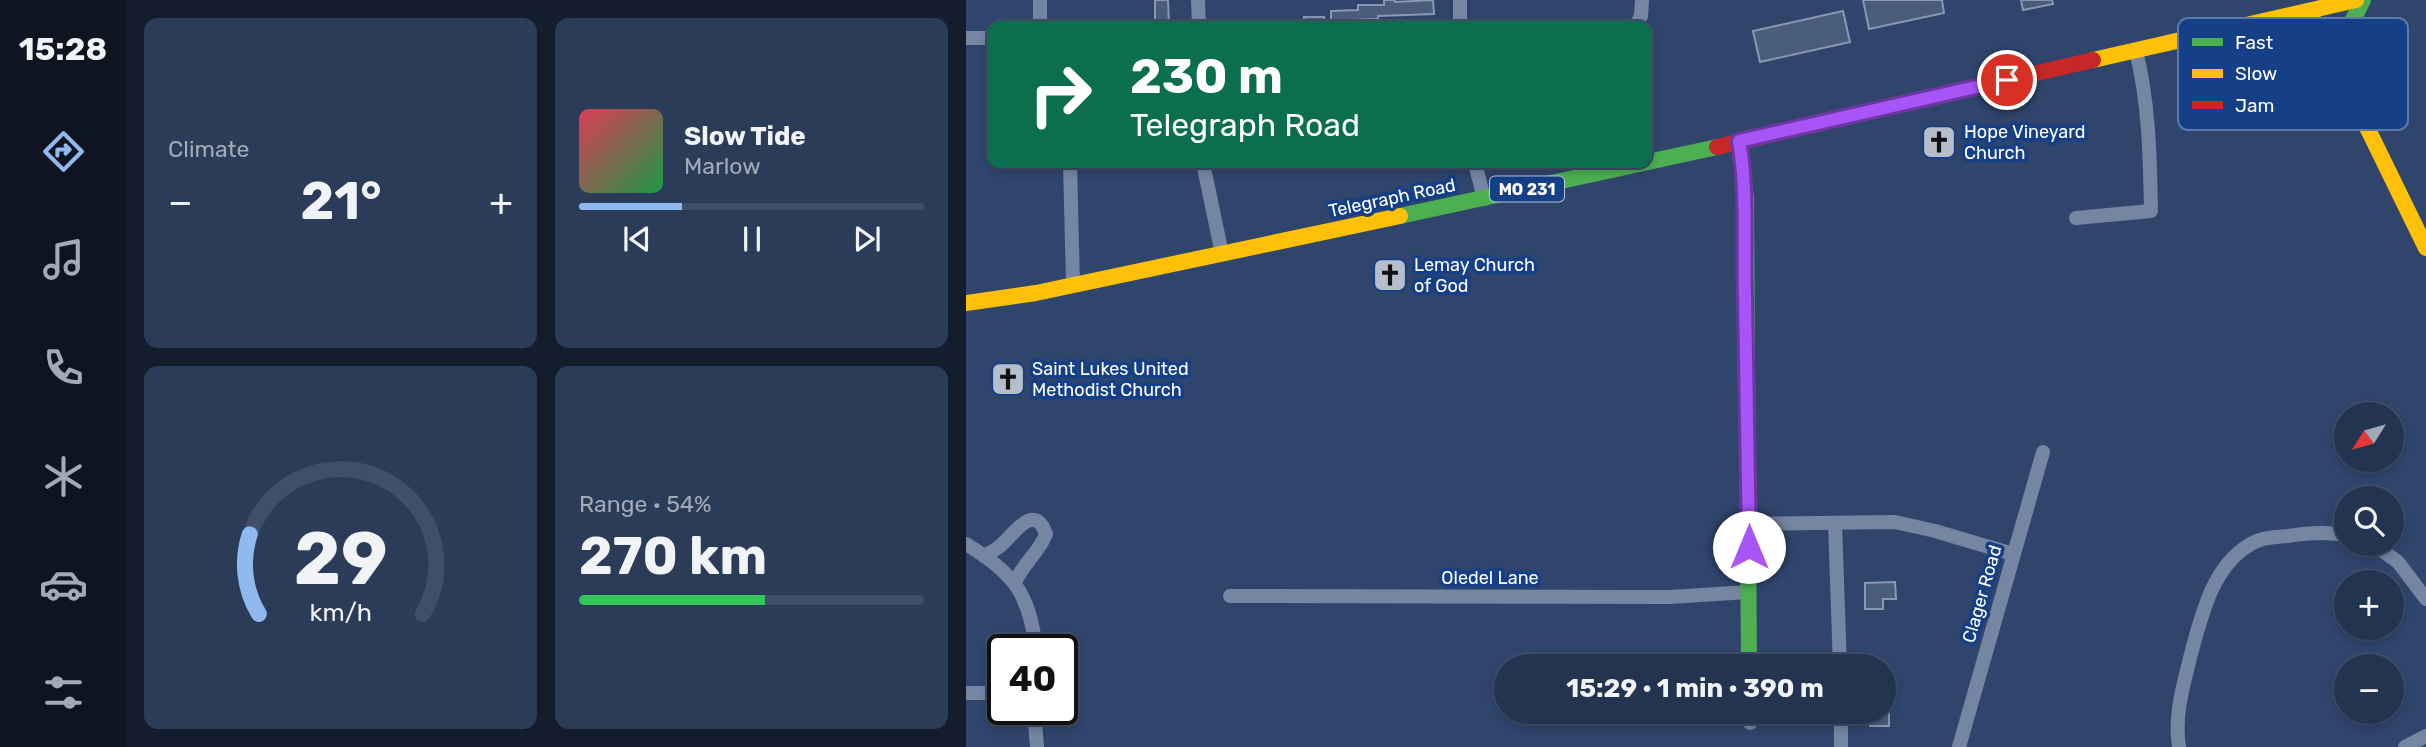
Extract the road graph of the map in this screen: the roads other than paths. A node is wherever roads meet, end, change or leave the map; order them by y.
1 (1040, 0) edge
2 (1198, 0) edge
3 (1460, 0) edge
4 (1642, 0) edge
5 (2356, 0) edge
6 (2364, 0) edge
7 (2269, 2) dead end
8 (2304, 6) edge
9 (2263, 18) edge
10 (2272, 18) edge
11 (2354, 18) edge
12 (1040, 21) edge
13 (1199, 21) edge
14 (1460, 21) edge
15 (1638, 21) edge
16 (966, 38) edge
17 (987, 38) edge
18 (2178, 41) edge
19 (2136, 51) junction
20 (2368, 130) edge
21 (1739, 141) junction
22 (1652, 160) edge
23 (1070, 168) edge
24 (1203, 168) edge
25 (1476, 168) edge
26 (1616, 168) edge
27 (1484, 198) junction
28 (2076, 218) dead end
29 (2426, 248) edge
30 (1222, 254) junction
31 (1073, 285) junction
32 (966, 303) edge
33 (2043, 452) dead end
34 (1749, 524) junction
35 (1835, 524) junction
36 (2334, 535) edge
37 (966, 544) edge
38 (2013, 554) junction
39 (984, 556) junction
40 (2390, 556) edge
41 (1015, 582) junction
42 (1749, 592) junction
43 (1230, 596) dead end
44 (2426, 599) edge
45 (1033, 634) edge
46 (1749, 654) edge
47 (1840, 654) edge
48 (966, 693) edge
49 (987, 693) edge
50 (1841, 724) edge
51 (1035, 725) edge
52 (2426, 736) edge
53 (1037, 747) edge
54 (1842, 747) edge
55 (1959, 747) edge
56 (2179, 747) edge
57 (2404, 747) edge

1 - 12 street
2 - 13 street
3 - 14 street
4 - 15 street
5 - 8 main road, Telegraph Road / MO 231
6 - 11 main road
7 - 9 main road
8 - 10 main road, Telegraph Road / MO 231
16 - 17 street
18 - 19 main road, Telegraph Road / MO 231
19 - 21 main road, Telegraph Road / MO 231
19 - 28 street
20 - 29 main road
21 - 22 main road, Telegraph Road / MO 231
21 - 34 main road
23 - 31 street
24 - 30 street
25 - 27 street
26 - 27 main road, Telegraph Road / MO 231
27 - 30 main road, Telegraph Road / MO 231
30 - 31 main road, Telegraph Road / MO 231
31 - 32 main road, Telegraph Road / MO 231
33 - 38 street, Clager Road
34 - 35 street
34 - 42 main road
35 - 38 street
35 - 47 street
36 - 56 street
37 - 39 street
38 - 55 street, Clager Road
39 - 41 street
39 - 41 street
40 - 44 street
41 - 45 street
42 - 43 street, Oledel Lane
42 - 46 main road
48 - 49 street
50 - 54 street
51 - 53 street
52 - 57 street

